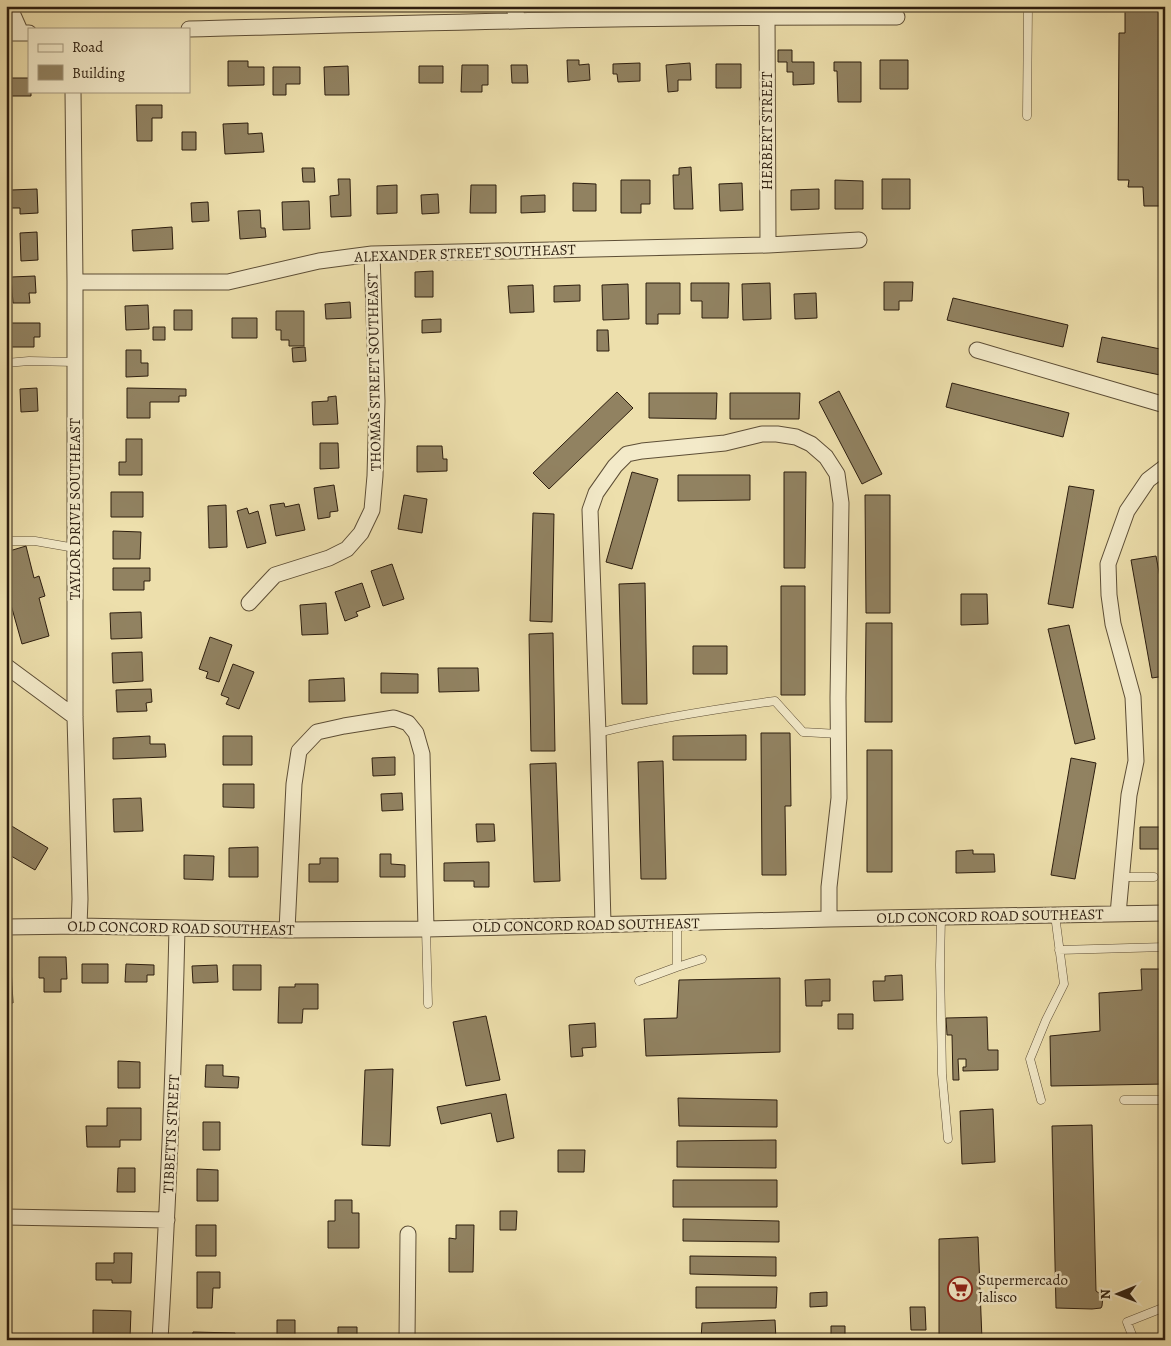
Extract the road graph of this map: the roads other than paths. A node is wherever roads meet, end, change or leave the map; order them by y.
1 (10, 6) edge
2 (513, 6) edge
3 (1028, 6) edge
4 (767, 16) junction
5 (897, 17) dead end
6 (520, 21) junction
7 (190, 29) edge
8 (19, 33) edge
9 (73, 92) edge
10 (1027, 116) dead end
11 (858, 240) dead end
12 (768, 245) junction
13 (372, 254) junction
14 (75, 282) junction
15 (977, 350) dead end
16 (75, 362) junction
17 (6, 363) edge
18 (1165, 405) edge
19 (1165, 467) edge
20 (6, 541) edge
21 (75, 548) junction
22 (249, 603) dead end
23 (6, 666) edge
24 (75, 717) junction
25 (598, 733) junction
26 (839, 734) junction
27 (1154, 877) dead end
28 (1122, 878) junction
29 (1165, 913) edge
30 (1118, 914) junction
31 (1055, 915) junction
32 (940, 917) junction
33 (829, 919) junction
34 (677, 923) junction
35 (603, 924) junction
36 (79, 926) junction
37 (6, 927) edge
38 (177, 928) junction
39 (426, 929) junction
40 (287, 930) junction
41 (1165, 947) edge
42 (1059, 950) junction
43 (702, 959) dead end
44 (677, 966) junction
45 (639, 981) dead end
46 (428, 1004) dead end
47 (1040, 1100) dead end
48 (1124, 1100) dead end
49 (1165, 1100) edge
50 (948, 1139) dead end
51 (6, 1218) edge
52 (167, 1220) junction
53 (408, 1234) dead end
54 (1165, 1307) edge
55 (160, 1340) edge
56 (407, 1340) edge
57 (1134, 1340) edge

1 - 8 street
2 - 6 street
3 - 10 lane
4 - 5 street
4 - 6 street
4 - 12 street, HERBERT STREET
6 - 7 street
9 - 14 street, TAYLOR DRIVE SOUTHEAST
11 - 12 street, ALEXANDER STREET SOUTHEAST
12 - 13 street, ALEXANDER STREET SOUTHEAST
13 - 14 street, ALEXANDER STREET SOUTHEAST
13 - 22 street, THOMAS STREET SOUTHEAST
14 - 16 street, TAYLOR DRIVE SOUTHEAST
15 - 18 street
16 - 17 lane
16 - 21 street, TAYLOR DRIVE SOUTHEAST
19 - 28 street
20 - 21 lane
21 - 24 street, TAYLOR DRIVE SOUTHEAST
23 - 24 street
24 - 36 street, TAYLOR DRIVE SOUTHEAST
25 - 26 lane
25 - 26 street
25 - 35 street
26 - 33 street
27 - 28 lane
28 - 30 street
29 - 30 street, OLD CONCORD ROAD SOUTHEAST
30 - 31 street, OLD CONCORD ROAD SOUTHEAST
31 - 32 street, OLD CONCORD ROAD SOUTHEAST
31 - 42 lane
32 - 33 street, OLD CONCORD ROAD SOUTHEAST
32 - 50 lane
33 - 34 street, OLD CONCORD ROAD SOUTHEAST
34 - 35 street, OLD CONCORD ROAD SOUTHEAST
34 - 44 lane
35 - 39 street, OLD CONCORD ROAD SOUTHEAST
36 - 37 street, OLD CONCORD ROAD SOUTHEAST
36 - 38 street, OLD CONCORD ROAD SOUTHEAST
38 - 40 street, OLD CONCORD ROAD SOUTHEAST
38 - 52 street, TIBBETTS STREET
39 - 40 street, OLD CONCORD ROAD SOUTHEAST
39 - 40 street
39 - 46 lane
41 - 42 lane
42 - 47 lane
43 - 44 lane
44 - 45 lane
48 - 49 lane
51 - 52 street
52 - 55 street, TIBBETTS STREET
53 - 56 street
54 - 57 lane

